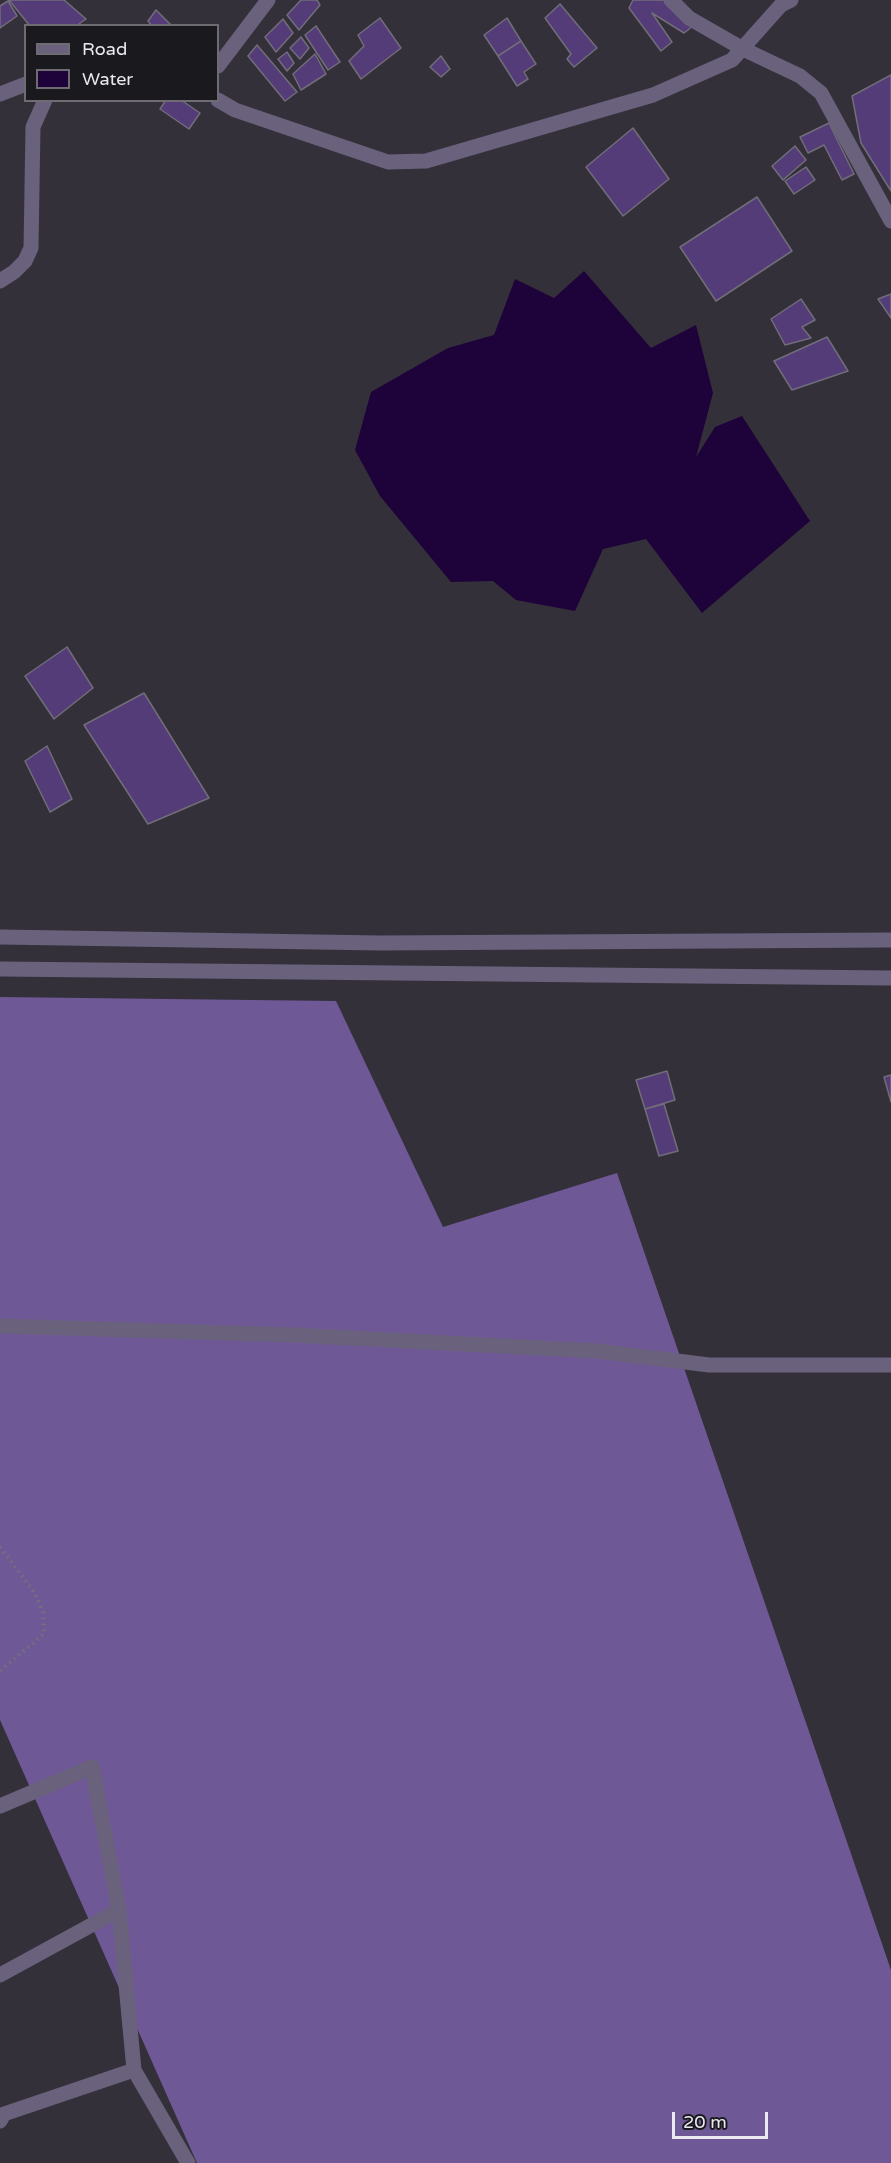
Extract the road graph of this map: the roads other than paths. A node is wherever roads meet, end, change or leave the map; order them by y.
1 (268, 0) edge
2 (671, 0) edge
3 (791, 0) edge
4 (743, 49) junction
5 (219, 65) edge
6 (24, 85) edge
7 (0, 94) edge
8 (219, 101) edge
9 (44, 102) edge
10 (891, 221) edge
11 (0, 281) edge
12 (0, 938) edge
13 (891, 940) edge
14 (0, 969) edge
15 (891, 978) edge
16 (0, 1326) edge
17 (891, 1365) edge
18 (0, 1806) edge
19 (119, 1911) junction
20 (0, 1975) edge
21 (134, 2070) junction
22 (1, 2115) edge
23 (188, 2163) edge

1 - 5 street
2 - 4 street
3 - 4 street
4 - 8 street
4 - 10 street
6 - 7 street
9 - 11 street
12 - 13 street
14 - 15 street
16 - 17 street
18 - 19 street
19 - 20 street
19 - 21 street
21 - 22 street
21 - 23 street

